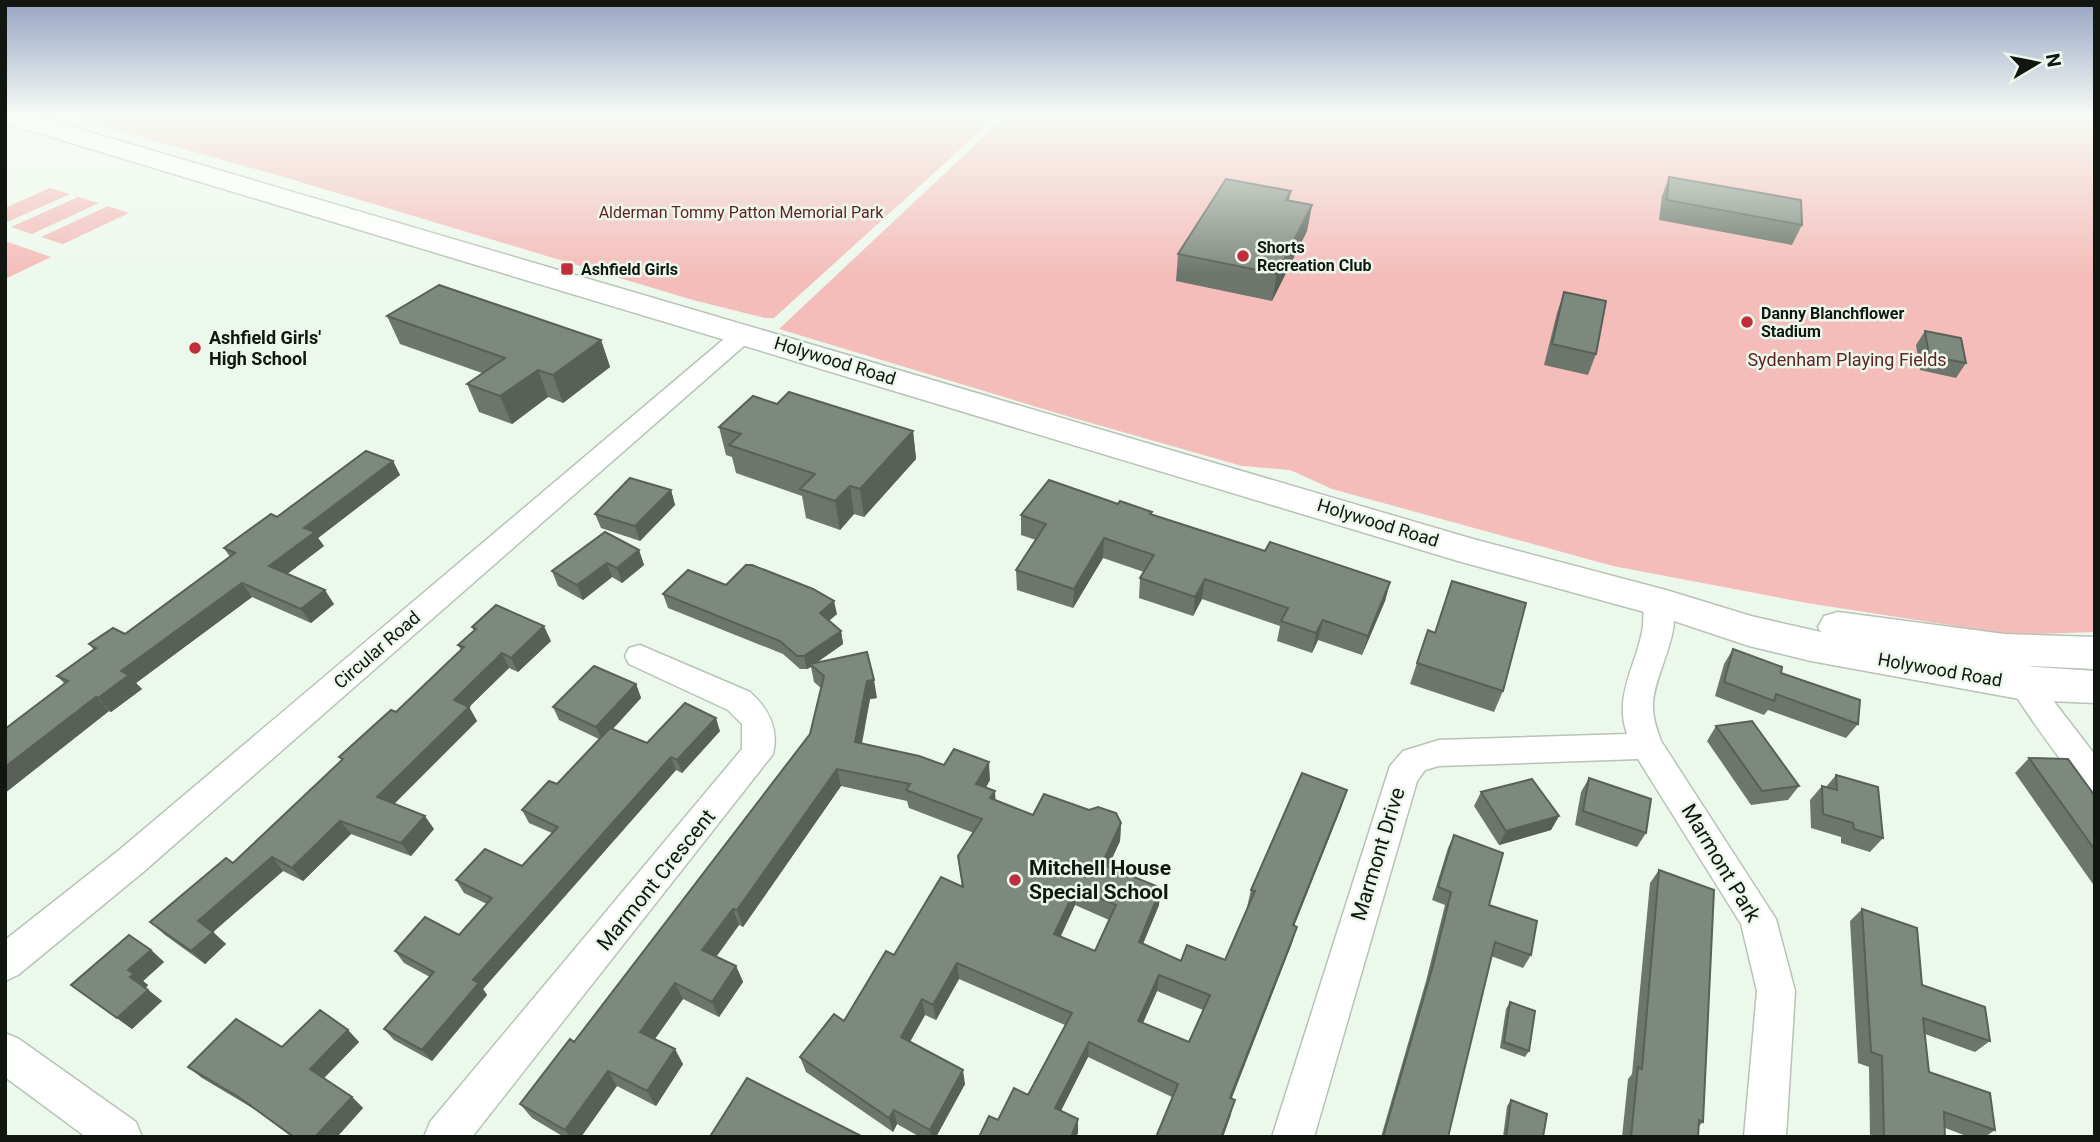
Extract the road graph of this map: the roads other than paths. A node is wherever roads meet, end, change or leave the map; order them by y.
1 (183, 167) edge
2 (745, 333) junction
3 (1662, 603) junction
4 (2004, 649) junction
5 (2095, 653) edge
6 (639, 656) dead end
7 (2025, 684) junction
8 (2095, 687) edge
9 (1647, 746) junction
10 (2095, 780) edge
11 (5, 963) edge
12 (5, 1053) edge
13 (121, 1137) edge
14 (445, 1137) edge
15 (1293, 1137) edge
16 (1765, 1137) edge

1 - 2 main road, Holywood Road
2 - 3 main road, Holywood Road
2 - 11 street, Circular Road
3 - 4 main road, Holywood Road
3 - 7 main road, Holywood Road
3 - 9 street, Marmont Park
4 - 5 main road, Holywood Road
4 - 7 street
6 - 14 street, Marmont Crescent
7 - 8 main road, Holywood Road
7 - 10 street
9 - 15 street, Marmont Drive
9 - 16 street, Marmont Park
12 - 13 street

